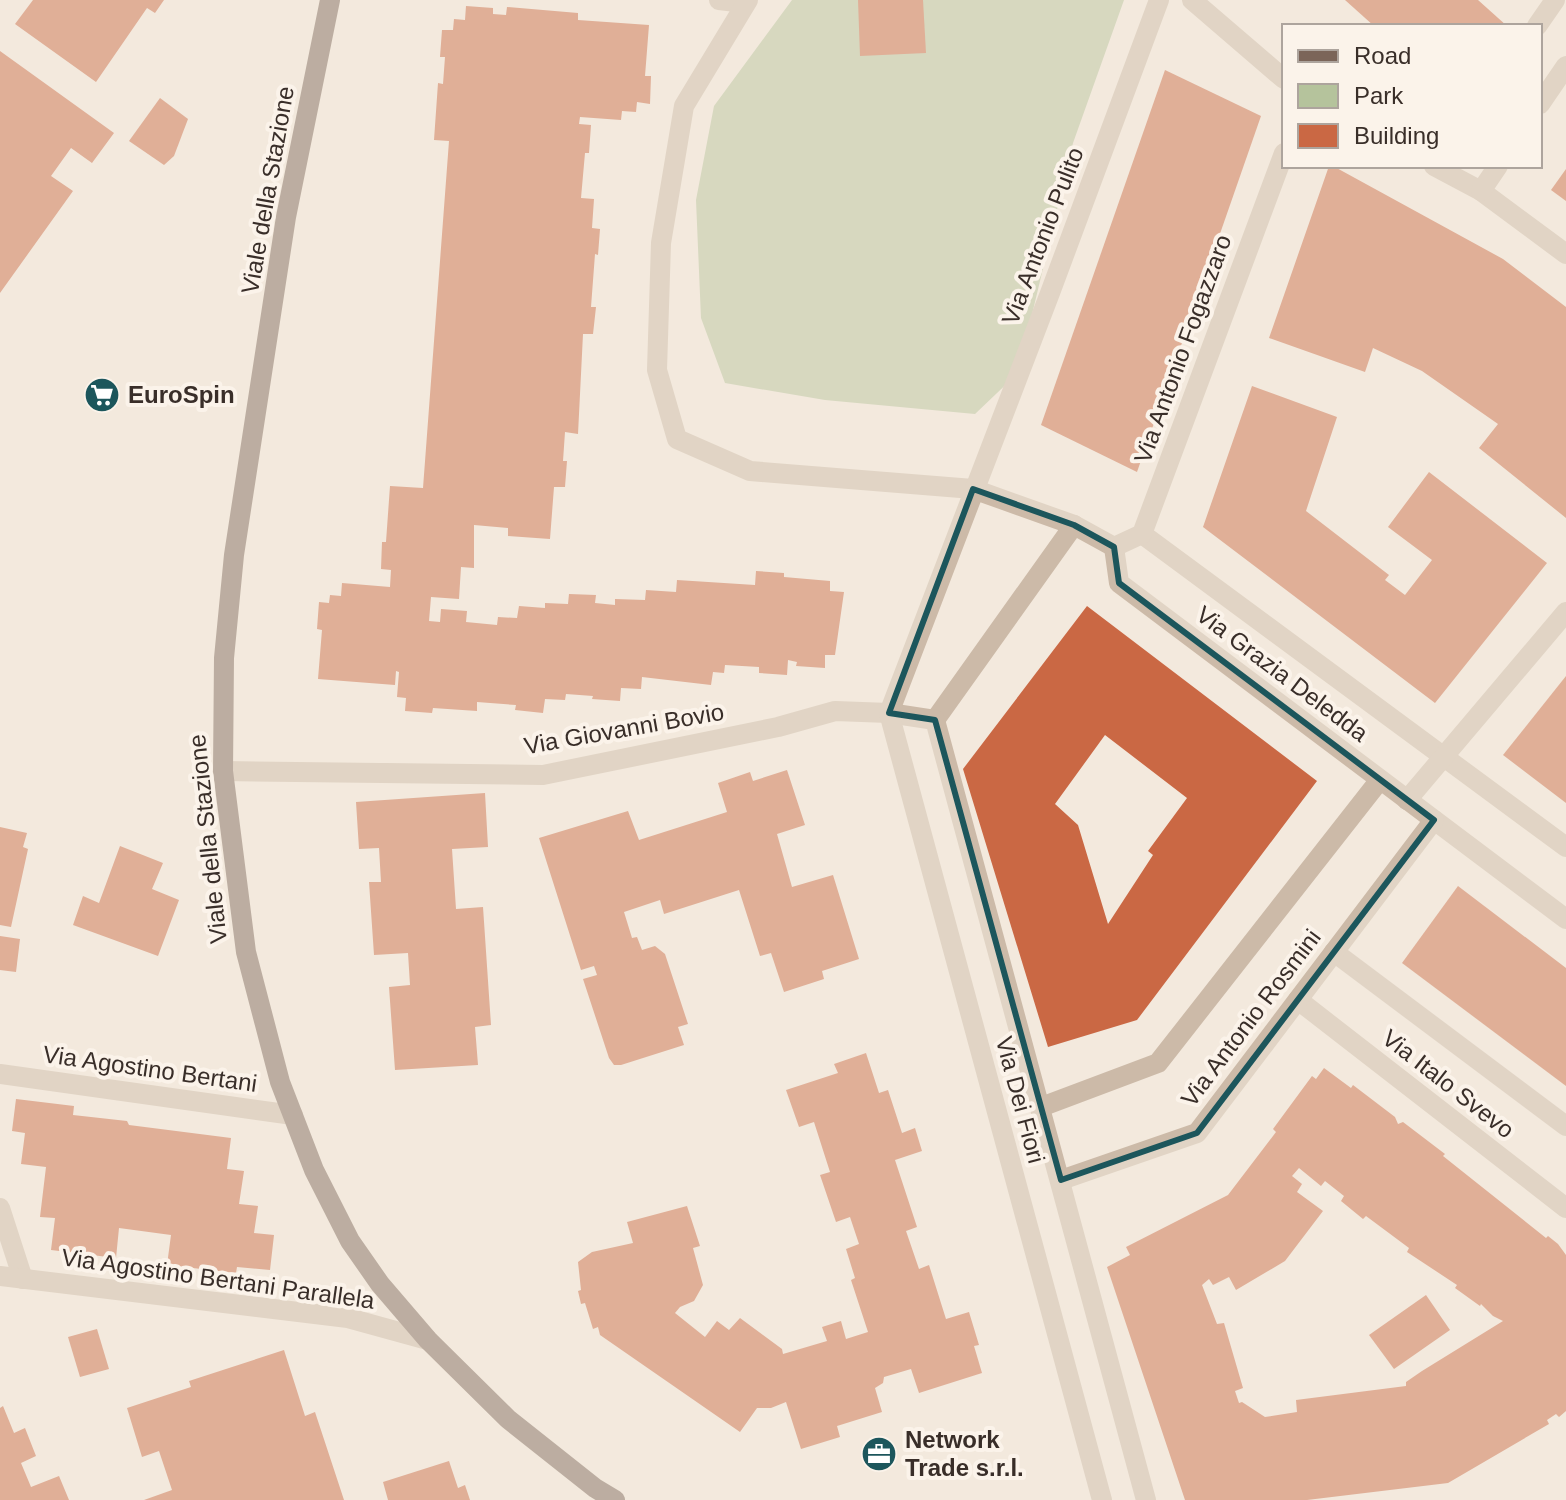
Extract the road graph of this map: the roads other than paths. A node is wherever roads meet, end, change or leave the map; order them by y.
1 (330, 0) edge
2 (719, 0) edge
3 (1159, 0) edge
4 (1192, 0) edge
5 (1555, 0) edge
6 (746, 1) edge
7 (1538, 24) edge
8 (1566, 66) edge
9 (1282, 77) edge
10 (1542, 101) edge
11 (1282, 158) edge
12 (1440, 168) edge
13 (1497, 168) edge
14 (1481, 191) junction
15 (1566, 254) edge
16 (973, 489) junction
17 (1074, 525) junction
18 (1142, 534) junction
19 (1114, 547) junction
20 (1566, 612) edge
21 (889, 713) junction
22 (935, 720) junction
23 (1444, 756) junction
24 (223, 771) junction
25 (1379, 781) junction
26 (1407, 800) junction
27 (1434, 820) junction
28 (1566, 847) edge
29 (1566, 919) edge
30 (1334, 952) junction
31 (1298, 1000) junction
32 (0, 1074) edge
33 (1041, 1107) junction
34 (293, 1115) junction
35 (1566, 1126) edge
36 (1061, 1180) junction
37 (0, 1208) edge
38 (1566, 1208) edge
39 (0, 1276) edge
40 (23, 1279) junction
41 (428, 1340) junction
42 (615, 1500) edge
43 (1102, 1500) edge
44 (1146, 1500) edge

1 - 24 main road, Viale della Stazione
2 - 6 street
3 - 16 street, Via Antonio Pulito
4 - 9 street
5 - 7 street
6 - 16 street
8 - 10 street
11 - 18 street, Via Antonio Fogazzaro
12 - 14 street
13 - 14 street
14 - 15 street
16 - 17 street
16 - 21 street
17 - 19 street
17 - 22 street
18 - 19 street
18 - 23 street, Via Grazia Deledda
19 - 25 street, Via Grazia Deledda
20 - 23 street
21 - 22 street
21 - 24 street, Via Giovanni Bovio
21 - 43 street, Via Dei Fiori
22 - 33 street, Via Dei Fiori
23 - 26 street
23 - 28 street, Via Grazia Deledda
24 - 34 main road, Viale della Stazione
25 - 26 street, Via Grazia Deledda
25 - 33 street, Via Antonio Rosmini
26 - 27 street, Via Grazia Deledda
27 - 29 street, Via Grazia Deledda
27 - 30 street, Via Antonio Rosmini
30 - 31 street, Via Antonio Rosmini
30 - 35 street, Via Italo Svevo
31 - 36 street, Via Antonio Rosmini
31 - 38 street, Via Italo Svevo
32 - 34 street, Via Agostino Bertani
33 - 36 street, Via Dei Fiori
34 - 41 main road, Viale della Stazione
36 - 44 street, Via Dei Fiori
37 - 40 street
39 - 40 street, Via Agostino Bertani Parallela
40 - 41 street, Via Agostino Bertani Parallela
41 - 42 main road, Viale della Stazione

